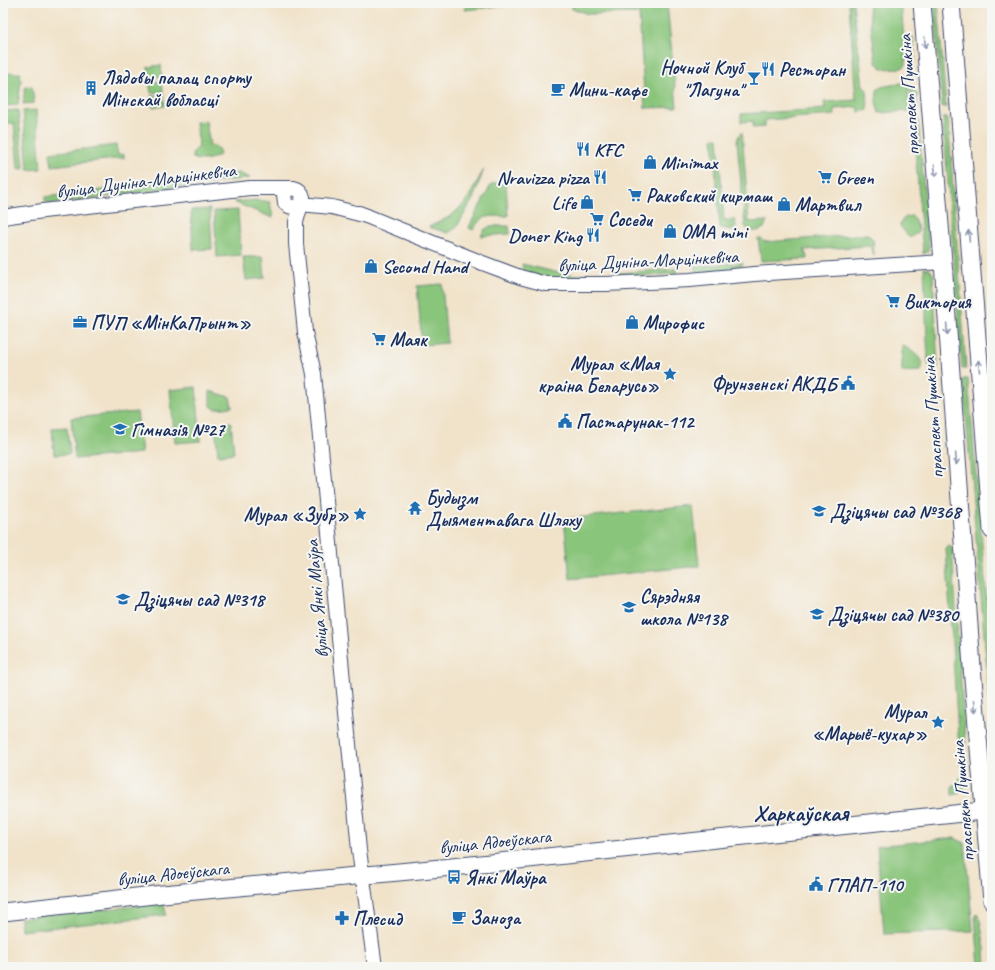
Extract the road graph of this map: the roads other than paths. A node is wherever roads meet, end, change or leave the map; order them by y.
1 (922, 3) edge
2 (951, 3) edge
3 (250, 188) junction
4 (298, 194) junction
5 (285, 203) junction
6 (3, 217) edge
7 (296, 244) junction
8 (943, 262) junction
9 (992, 530) edge
10 (988, 810) edge
11 (362, 876) junction
12 (992, 901) edge
13 (3, 912) edge
14 (375, 967) edge

1 -> 8 main road, праспект Пушкіна
9 -> 2 main road
3 - 4 street, вуліца Дуніна-Марцінкевіча
3 - 5 street
3 - 6 street, вуліца Дуніна-Марцінкевіча
4 - 5 street
4 - 7 street, вуліца Янкі Маўра
4 - 8 street, вуліца Дуніна-Марцінкевіча
5 - 7 street
7 - 11 street, вуліца Янкі Маўра
8 -> 10 main road, праспект Пушкіна
10 - 11 main road, вуліца Адоеўскага
10 - 12 main road, праспект Пушкіна
11 - 13 main road, вуліца Адоеўскага
11 - 14 street, вуліца Янкі Маўра

